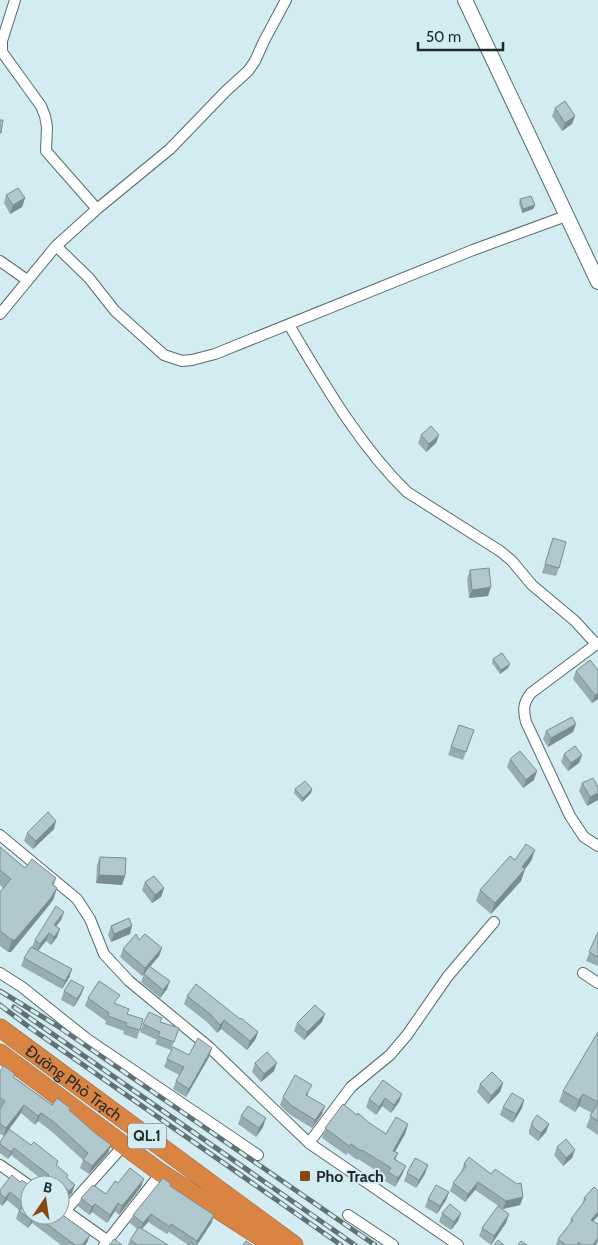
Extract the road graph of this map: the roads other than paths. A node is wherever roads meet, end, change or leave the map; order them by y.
1 (15, 0) edge
2 (286, 0) edge
3 (465, 0) edge
4 (97, 210) junction
5 (566, 216) junction
6 (56, 246) junction
7 (0, 261) edge
8 (27, 280) junction
9 (598, 282) edge
10 (0, 314) edge
11 (288, 325) junction
12 (597, 643) edge
13 (0, 835) edge
14 (598, 846) edge
15 (494, 922) dead end
16 (0, 973) edge
17 (583, 973) dead end
18 (598, 983) edge
19 (1, 1031) edge
20 (0, 1053) edge
21 (309, 1143) junction
22 (124, 1145) junction
23 (258, 1155) dead end
24 (0, 1164) edge
25 (161, 1173) junction
26 (20, 1179) edge
27 (70, 1202) edge
28 (348, 1214) dead end
29 (70, 1215) edge
30 (106, 1243) edge
31 (285, 1244) edge
32 (393, 1245) edge
33 (458, 1245) edge

1 - 4 street
2 - 4 street
3 - 5 main road
4 - 6 street
5 - 9 main road
5 - 11 street
6 - 8 street
6 - 11 street
7 - 8 street
8 - 10 street
11 - 12 street
12 - 14 street
13 - 21 street
15 - 21 street
16 - 23 street
17 - 18 street
19 - 31 highway, Đường Phò Trạch / QL.1
20 - 22 highway, Đường Phò Trạch / QL.1
21 - 33 street
22 - 25 highway, Đường Phò Trạch / QL.1
22 - 27 street
24 - 26 street
25 - 30 street
25 - 31 highway, Đường Phò Trạch / QL.1
28 - 32 street
29 - 30 street

